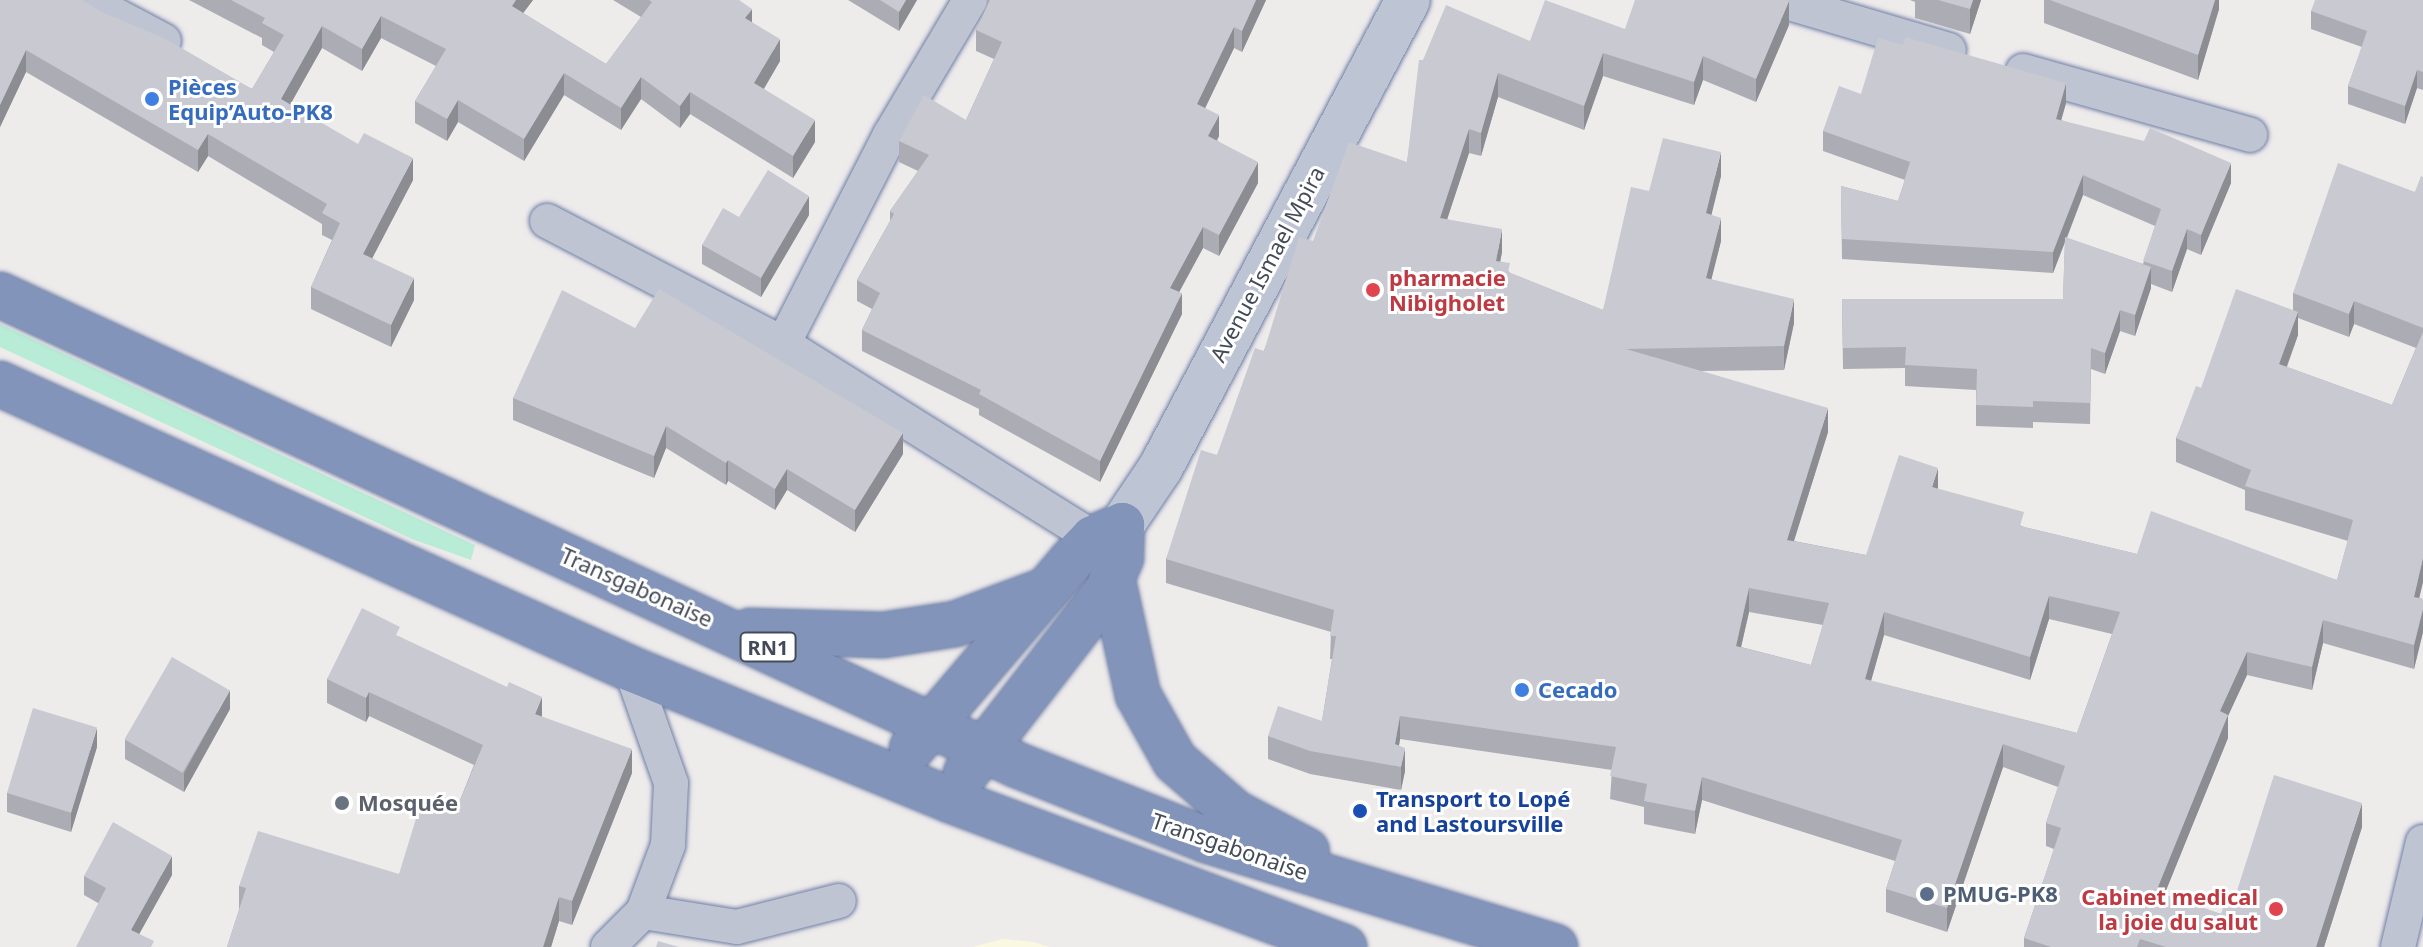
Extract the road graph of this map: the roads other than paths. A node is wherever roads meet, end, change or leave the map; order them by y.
1 (87, 0) edge
2 (970, 0) edge
3 (1408, 0) edge
4 (1779, 0) edge
5 (164, 41) edge
6 (2250, 135) dead end
7 (547, 221) dead end
8 (0, 295) edge
9 (783, 344) junction
10 (0, 384) edge
11 (1108, 532) junction
12 (1112, 577) junction
13 (1048, 589) junction
14 (734, 631) junction
15 (631, 669) junction
16 (931, 726) junction
17 (981, 749) junction
18 (890, 774) junction
19 (950, 800) junction
20 (2423, 842) edge
21 (839, 901) dead end
22 (1403, 904) junction
23 (643, 912) junction
24 (608, 947) edge
25 (1344, 947) edge
26 (1555, 947) edge
27 (2398, 947) edge

1 - 5 street
2 - 9 street
3 - 11 main road, Avenue Ismael Mpira
4 - 6 street
7 - 9 street
8 - 14 highway, Transgabonaise / RN1
9 - 11 street
10 - 15 highway
11 - 12 highway
11 - 13 highway
12 - 17 highway
12 - 22 highway
13 - 14 highway
13 - 16 highway
14 - 16 highway, Transgabonaise / RN1
15 - 18 highway
15 - 23 street
16 - 17 highway, Transgabonaise / RN1
16 - 18 highway
17 - 19 highway
17 - 22 highway, Transgabonaise / RN1
18 - 19 highway
19 - 25 highway
20 - 27 street
21 - 23 street
22 - 26 highway, Transgabonaise / RN1
23 - 24 street

